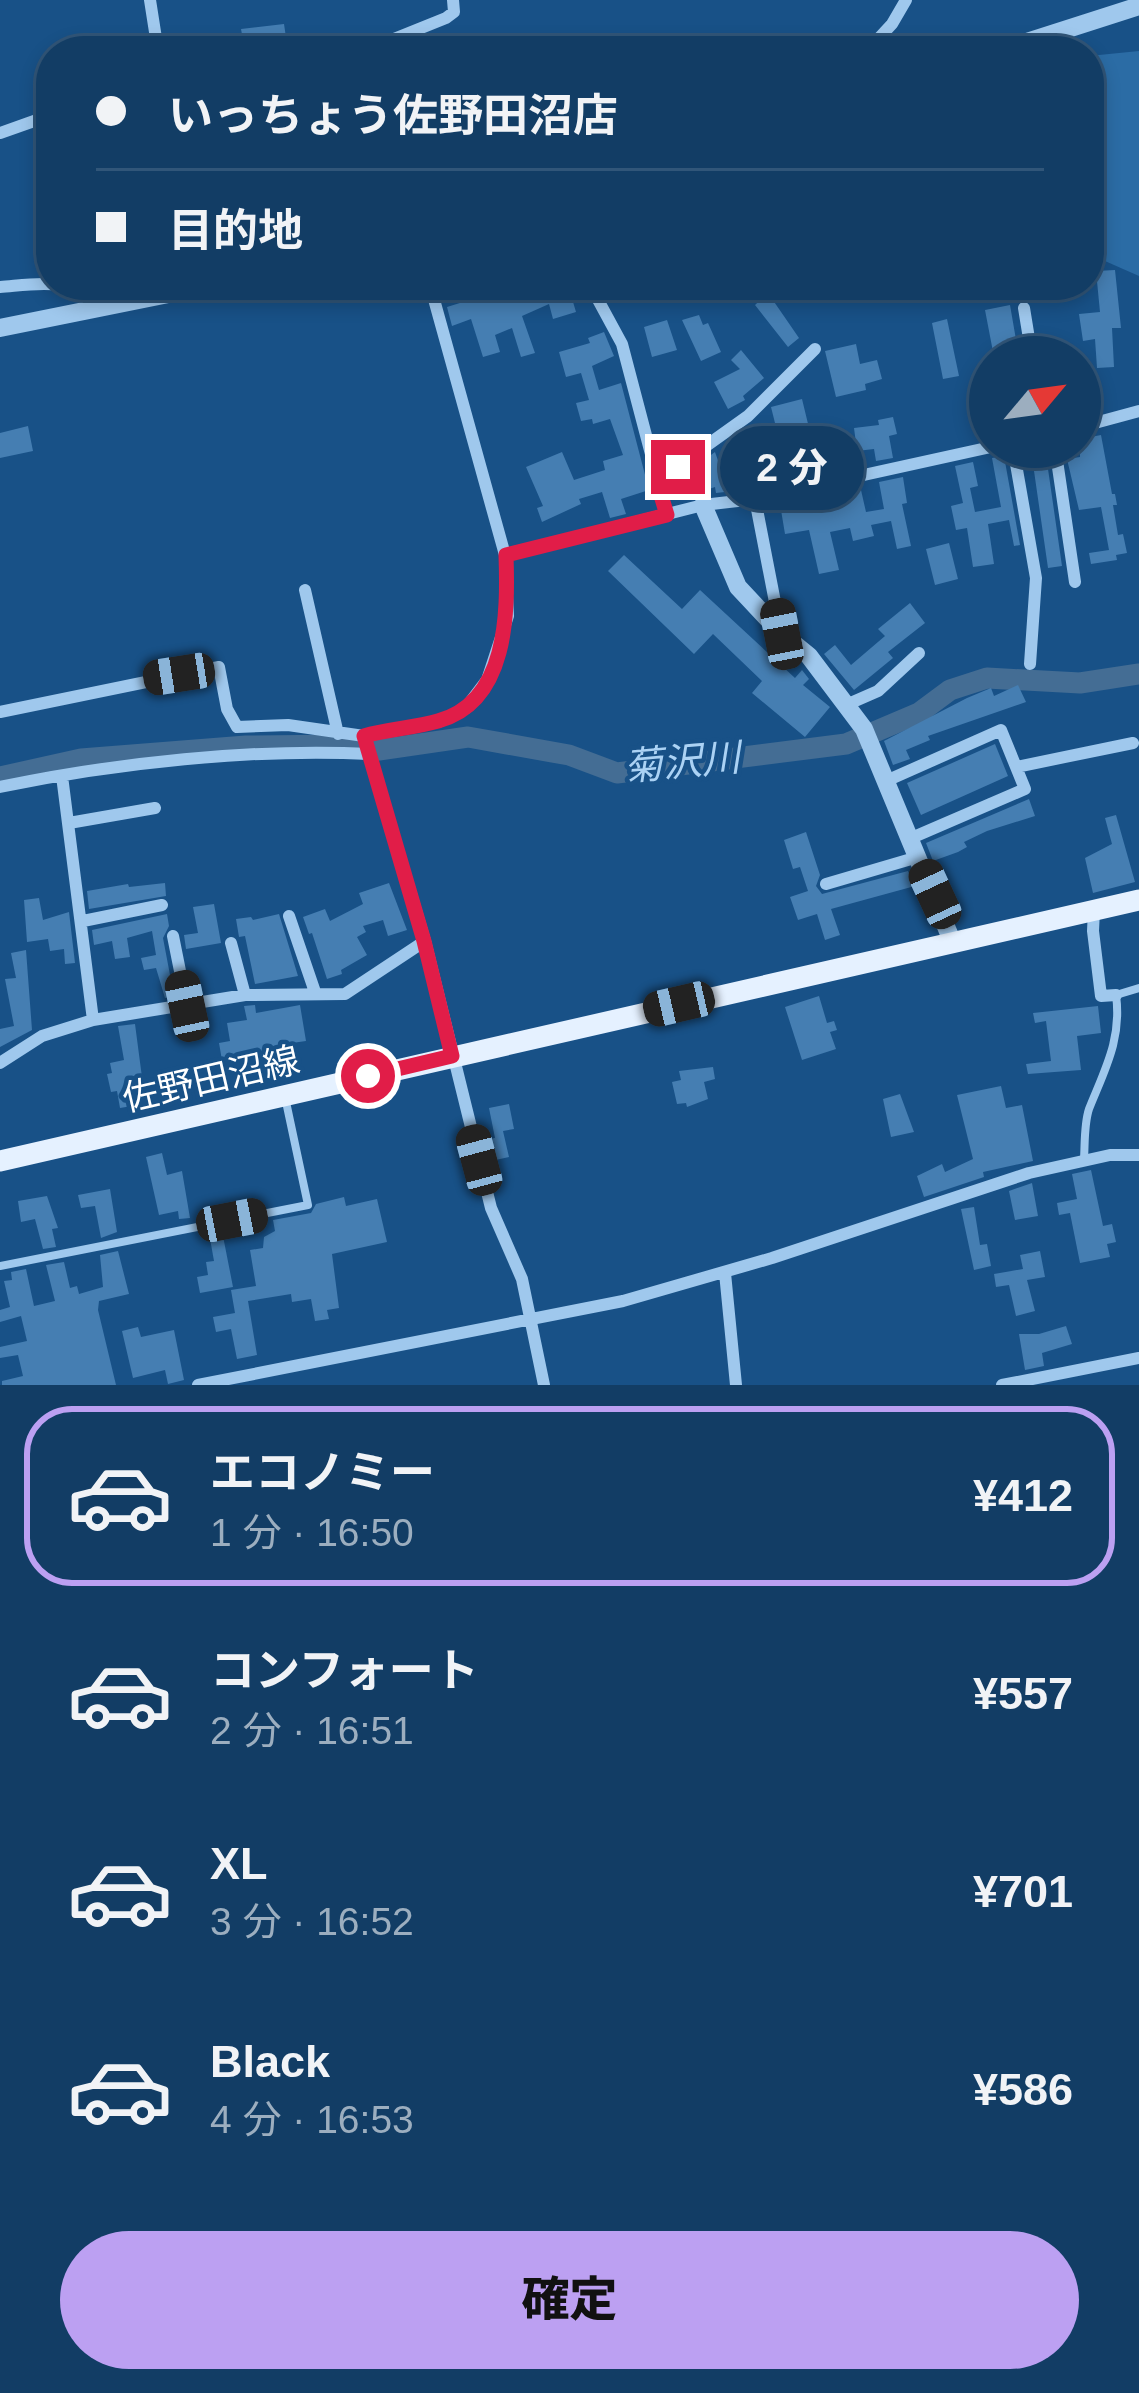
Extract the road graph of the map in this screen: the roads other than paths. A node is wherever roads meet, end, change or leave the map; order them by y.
1 (150, 0) edge
2 (453, 0) edge
3 (906, 0) edge
4 (1139, 6) edge
5 (156, 36) edge
6 (401, 36) edge
7 (881, 36) edge
8 (1046, 36) edge
9 (36, 120) edge
10 (0, 133) edge
11 (0, 287) edge
12 (36, 287) edge
13 (91, 300) edge
14 (142, 300) edge
15 (434, 300) edge
16 (598, 300) edge
17 (1024, 308) dead end
18 (94, 310) junction
19 (0, 328) edge
20 (1029, 336) edge
21 (815, 349) dead end
22 (1139, 411) edge
23 (1101, 421) edge
24 (969, 452) edge
25 (1017, 468) edge
26 (1057, 468) edge
27 (657, 482) junction
28 (755, 499) junction
29 (703, 505) junction
30 (667, 515) junction
31 (506, 555) junction
32 (1075, 581) dead end
33 (305, 590) dead end
34 (782, 634) junction
35 (919, 653) dead end
36 (1030, 664) dead end
37 (846, 705) junction
38 (0, 712) edge
39 (338, 734) junction
40 (364, 736) junction
41 (1133, 743) dead end
42 (370, 754) junction
43 (1016, 767) junction
44 (62, 776) junction
45 (886, 781) junction
46 (0, 787) edge
47 (155, 808) dead end
48 (69, 823) junction
49 (914, 848) junction
50 (826, 884) dead end
51 (1139, 900) edge
52 (162, 905) dead end
53 (1094, 910) junction
54 (289, 916) dead end
55 (82, 921) junction
56 (173, 936) dead end
57 (424, 941) junction
58 (952, 941) junction
59 (231, 943) dead end
60 (1139, 988) edge
61 (315, 992) junction
62 (245, 995) junction
63 (1116, 995) junction
64 (187, 1006) junction
65 (93, 1020) junction
66 (452, 1056) junction
67 (0, 1063) edge
68 (285, 1096) junction
69 (1139, 1155) edge
70 (1084, 1159) junction
71 (0, 1161) edge
72 (0, 1266) edge
73 (725, 1273) junction
74 (531, 1318) junction
75 (1139, 1358) edge
76 (266, 1378) edge
77 (198, 1385) edge
78 (544, 1385) edge
79 (736, 1385) edge
80 (1002, 1385) edge

1 - 5 street
2 - 6 street
3 - 7 street
4 - 8 street
9 - 10 street
11 - 12 street
13 - 18 street
14 - 18 street
15 - 31 street
16 - 27 street
17 - 20 street
18 - 19 street
21 - 27 street
22 - 23 street
24 - 28 street
25 - 36 street
26 - 32 street
27 - 30 street
28 - 29 street
28 - 34 street
29 - 30 street
29 - 34 street
30 - 31 street
31 - 40 street
33 - 39 street
34 - 37 street
35 - 37 street
37 - 45 street
38 - 39 street
39 - 40 street
40 - 42 street
41 - 43 street
42 - 44 street
42 - 57 street
43 - 45 street
43 - 49 street
44 - 46 street
44 - 48 street
45 - 49 street
47 - 48 street
48 - 55 street
49 - 50 street
49 - 58 street
51 - 53 main road, 佐野田沼線
52 - 55 street
53 - 58 main road, 佐野田沼線
53 - 63 street
54 - 61 street
55 - 65 street
56 - 64 street
57 - 61 street
57 - 66 street
58 - 66 main road, 佐野田沼線
59 - 62 street
60 - 63 lane
61 - 62 street
62 - 64 street
63 - 70 lane
64 - 65 street
65 - 67 street
66 - 68 main road, 佐野田沼線
66 - 74 street
68 - 71 main road, 佐野田沼線
68 - 72 lane
69 - 70 street
70 - 73 street
73 - 74 street
73 - 79 street
74 - 76 street
74 - 78 street
75 - 80 street
76 - 77 street

